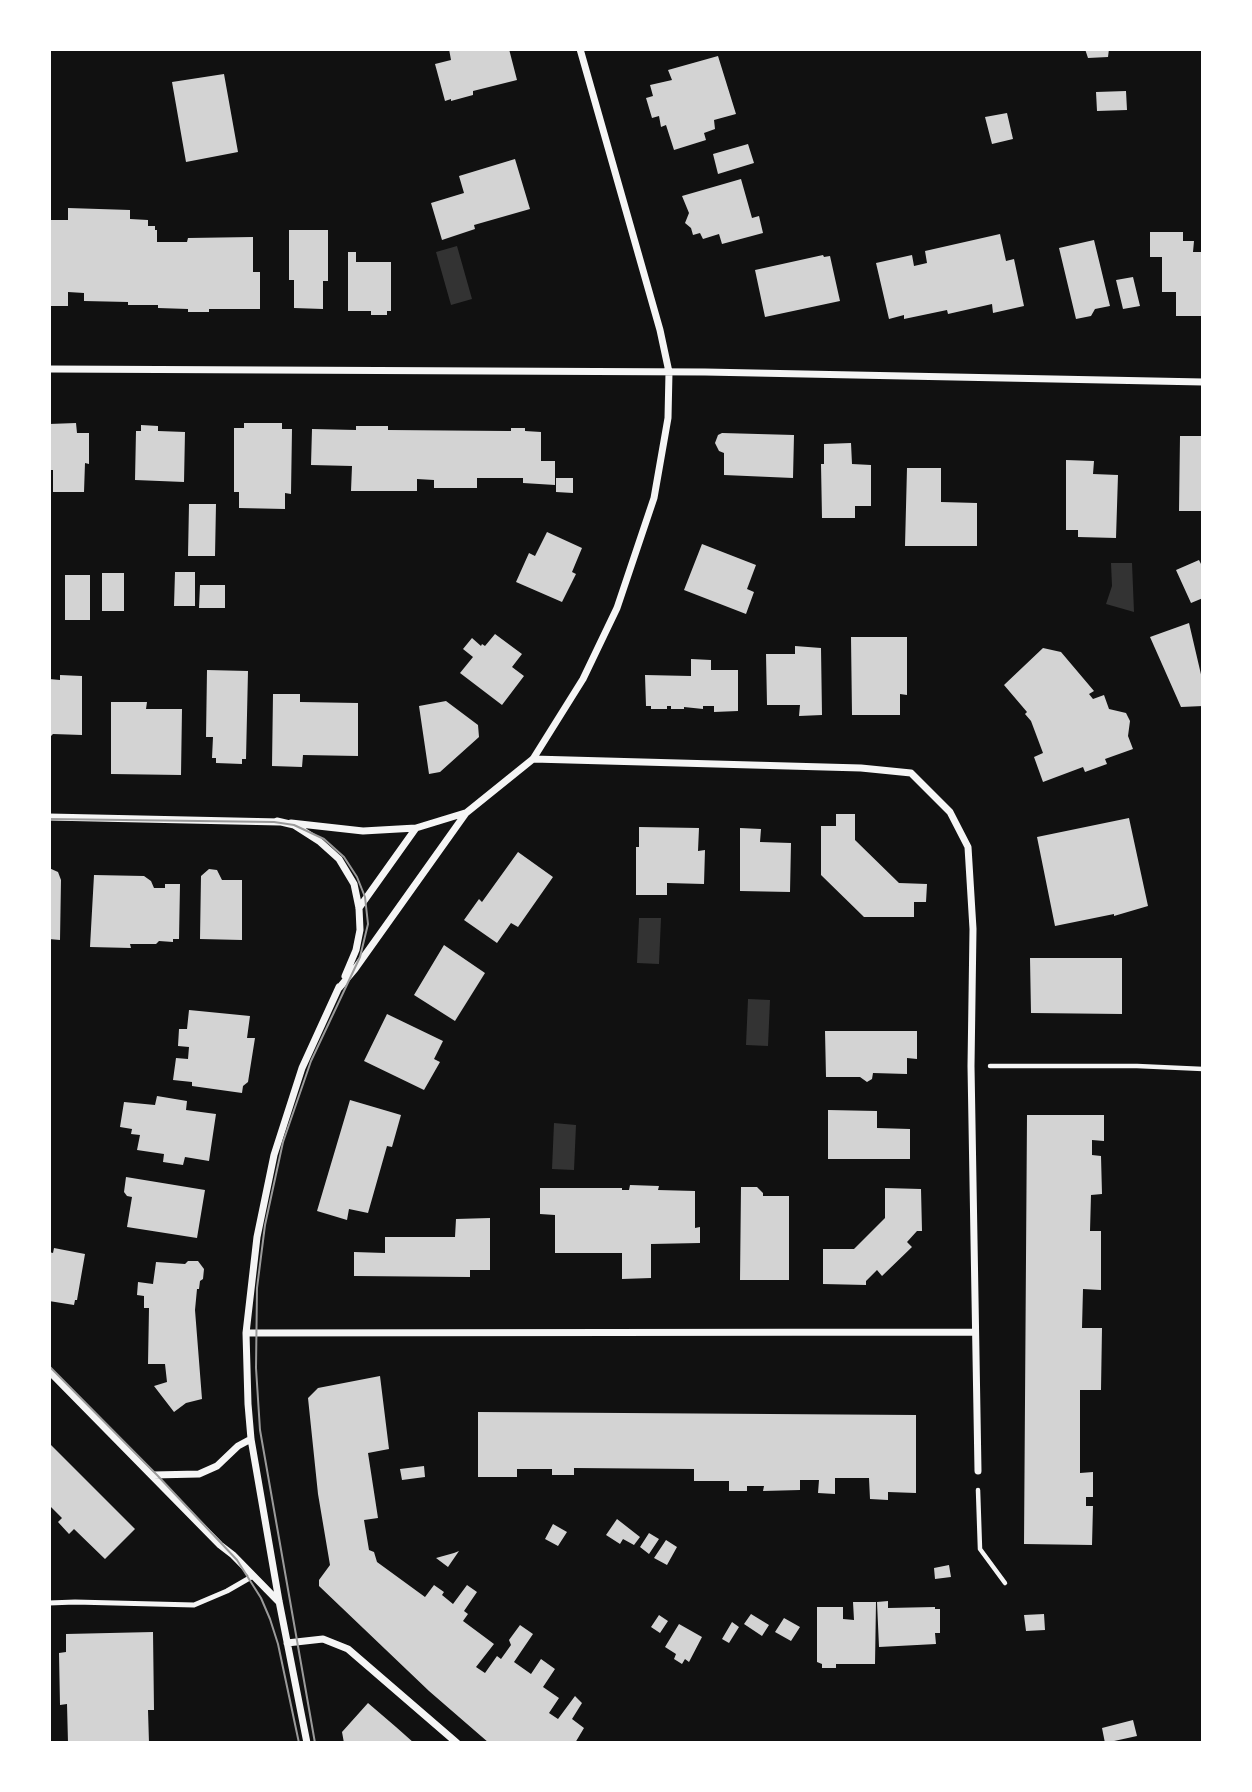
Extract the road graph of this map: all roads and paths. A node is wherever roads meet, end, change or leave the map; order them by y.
1 (580, 49) edge
2 (49, 369) edge
3 (669, 372) junction
4 (1203, 382) edge
5 (533, 759) junction
6 (466, 813) junction
7 (49, 817) edge
8 (277, 821) junction
9 (416, 828) junction
10 (359, 908) junction
11 (339, 988) junction
12 (971, 1066) junction
13 (1203, 1069) edge
14 (975, 1332) junction
15 (246, 1333) junction
16 (49, 1371) edge
17 (251, 1439) junction
18 (978, 1471) dead end
19 (153, 1475) junction
20 (978, 1482) dead end
21 (253, 1576) junction
22 (1005, 1583) dead end
23 (279, 1601) junction
24 (49, 1603) edge
25 (287, 1643) junction
26 (307, 1743) edge
27 (457, 1743) edge

1 - 3 street
2 - 3 street
3 - 4 street
3 - 5 street
5 - 6 street
5 - 12 street
6 - 9 street
6 - 11 street
7 - 8 street
8 - 9 street
8 - 10 street
9 - 10 street
10 - 11 street
11 - 15 street
12 - 13 path
12 - 14 street
14 - 15 street
14 - 18 street
15 - 17 street
16 - 19 street
17 - 19 street
17 - 23 street
19 - 21 street
20 - 22 path
21 - 23 street
21 - 24 lane
23 - 25 street
25 - 26 street
25 - 27 street

